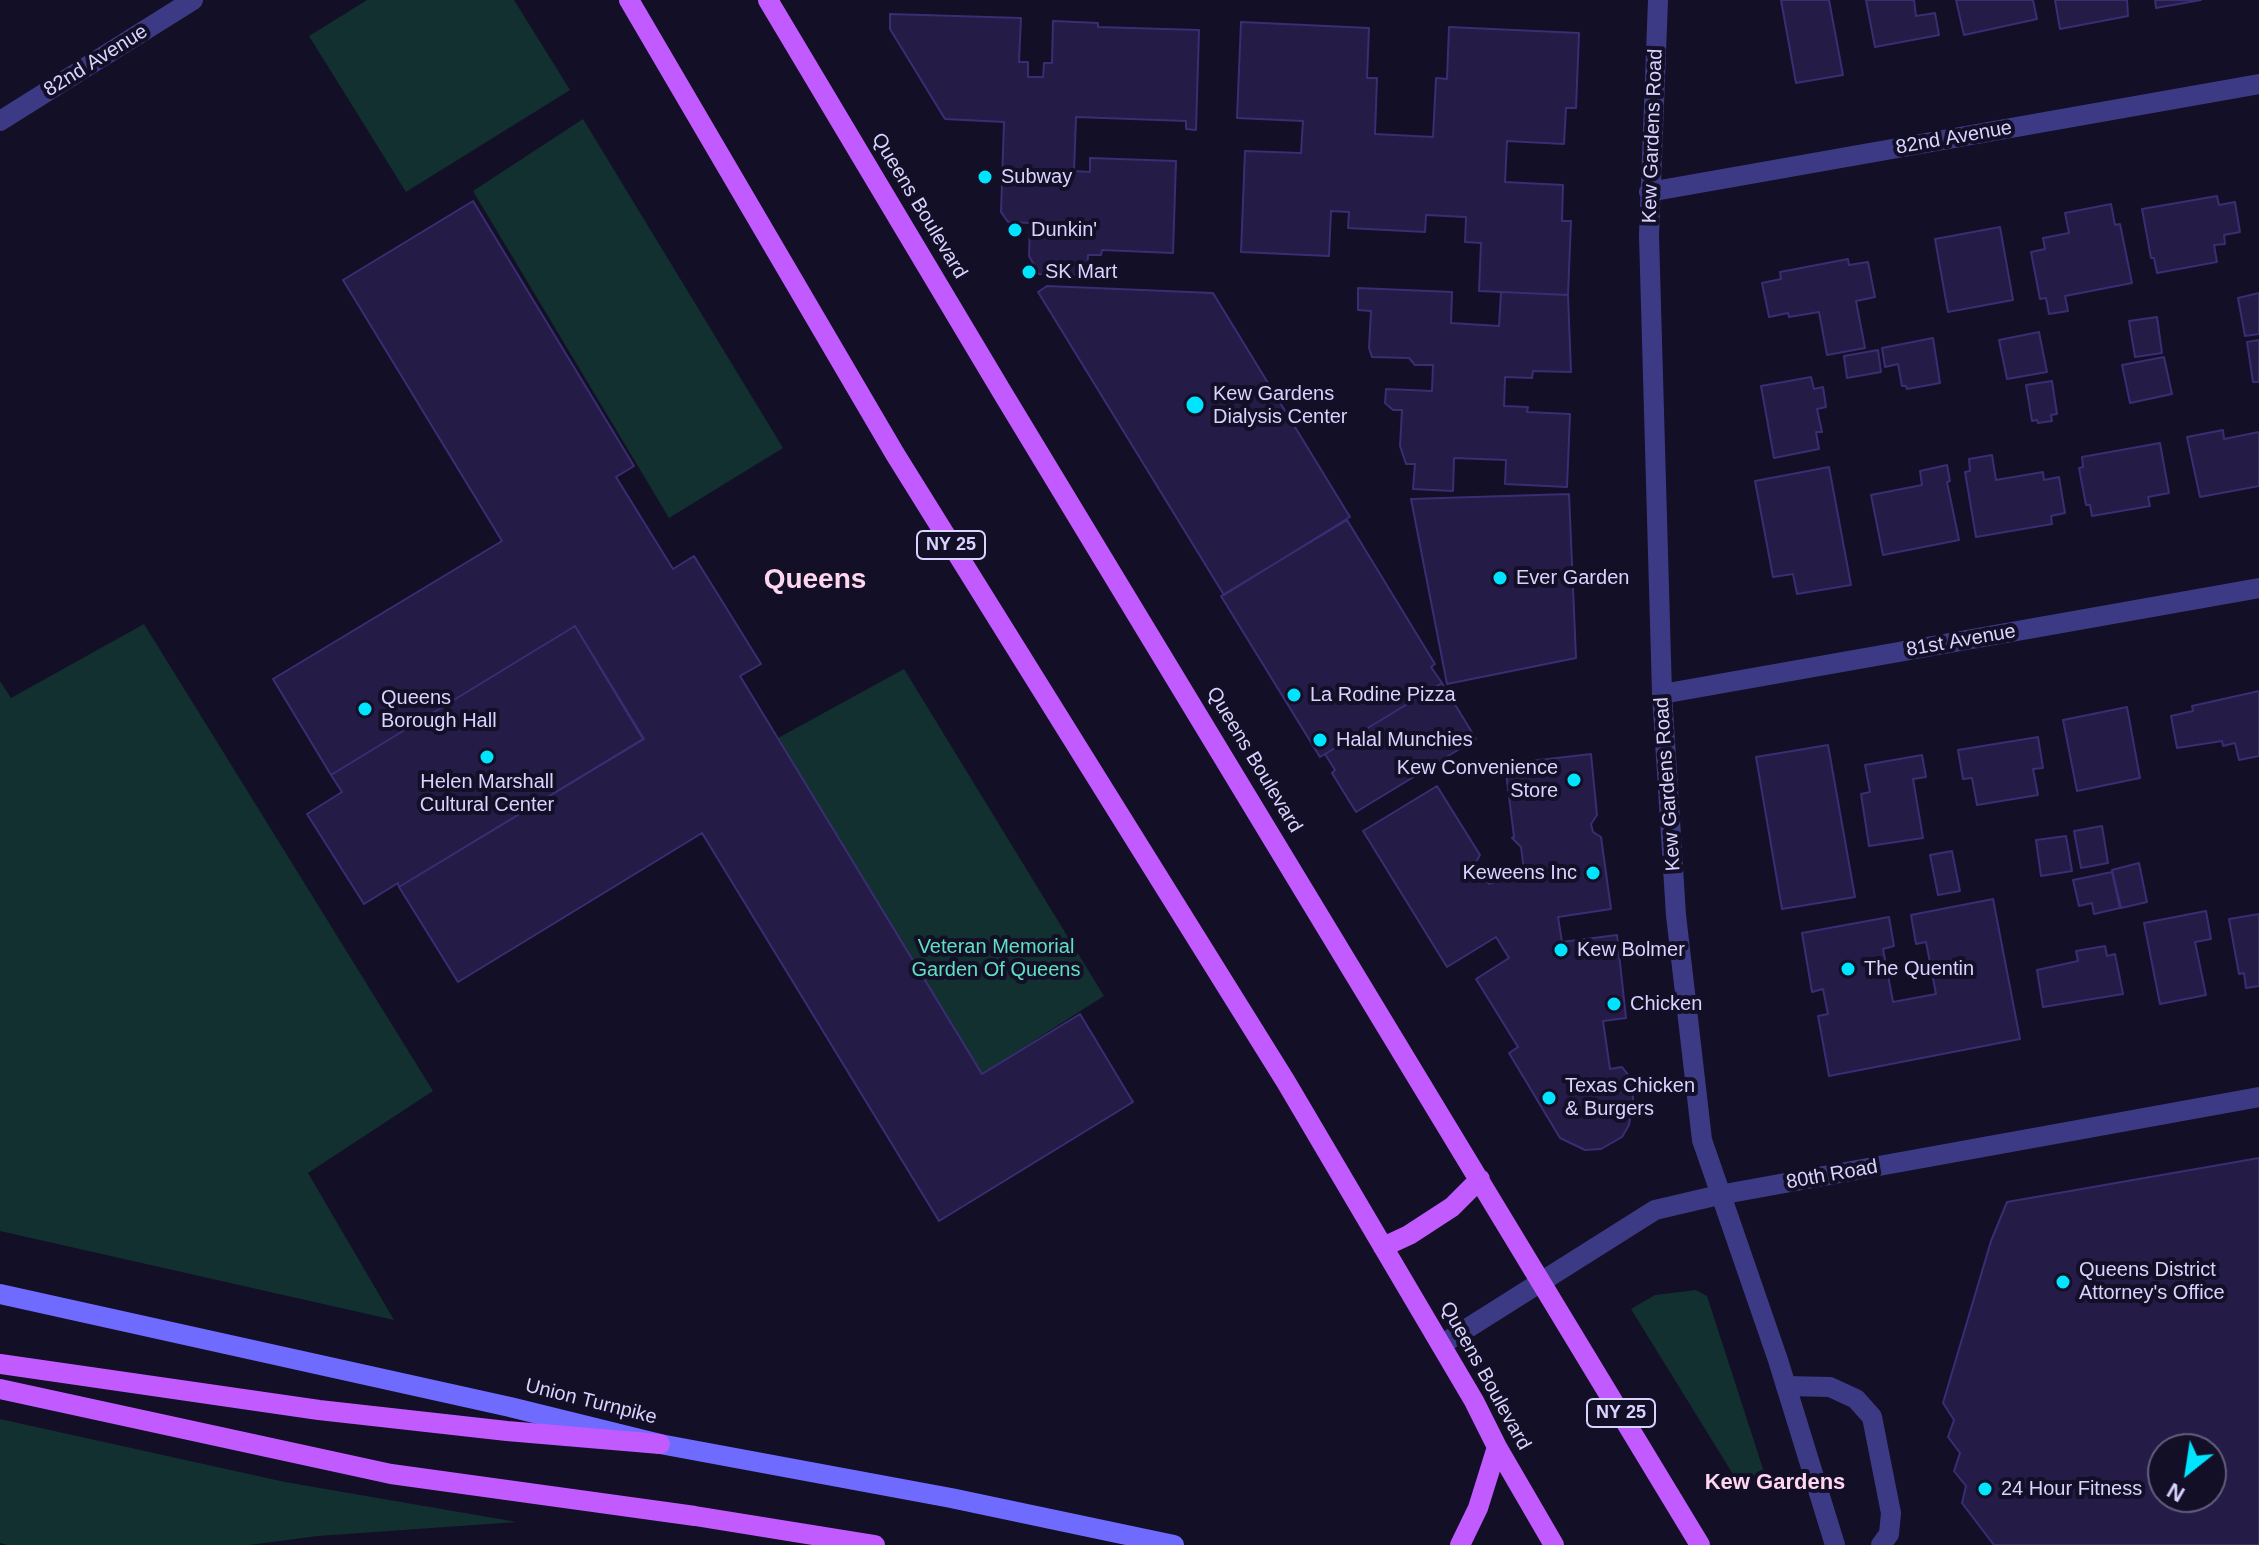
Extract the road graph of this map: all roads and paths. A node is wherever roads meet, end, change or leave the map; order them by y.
1 (193, 0) edge
2 (629, 0) edge
3 (768, 0) edge
4 (1658, 0) edge
5 (2259, 84) edge
6 (0, 121) edge
7 (1649, 192) junction
8 (2259, 588) edge
9 (1662, 694) junction
10 (2259, 1097) edge
11 (1480, 1179) junction
12 (1719, 1195) junction
13 (1383, 1247) junction
14 (1542, 1281) junction
15 (0, 1294) edge
16 (1441, 1345) junction
17 (0, 1364) edge
18 (1786, 1386) junction
19 (0, 1389) edge
20 (660, 1444) junction
21 (1497, 1447) junction
22 (875, 1545) edge
23 (1174, 1545) edge
24 (1460, 1545) edge
25 (1554, 1545) edge
26 (1700, 1545) edge
27 (1835, 1545) edge
28 (1881, 1545) edge

1 - 6 street, 82nd Avenue
2 - 13 main road, Queens Boulevard / NY 25
3 - 11 main road, Queens Boulevard / NY 25
4 - 7 street, Kew Gardens Road
5 - 7 street, 82nd Avenue
7 - 9 street, Kew Gardens Road
8 - 9 street, 81st Avenue
9 - 12 street, Kew Gardens Road
10 - 12 street, 80th Road
11 - 13 main road
11 - 14 main road, Queens Boulevard / NY 25
12 - 14 street, 80th Road
12 - 18 street, Kew Gardens Road
13 - 16 main road, Queens Boulevard / NY 25
14 - 16 street, 80th Road
14 - 26 main road, Queens Boulevard / NY 25
15 - 20 main road, Union Turnpike
16 - 21 main road, Queens Boulevard / NY 25
17 - 20 main road
18 - 27 street, Kew Gardens Road
18 - 28 street
19 - 22 main road
20 - 23 main road, Union Turnpike
21 - 24 main road
21 - 25 main road, Queens Boulevard / NY 25

